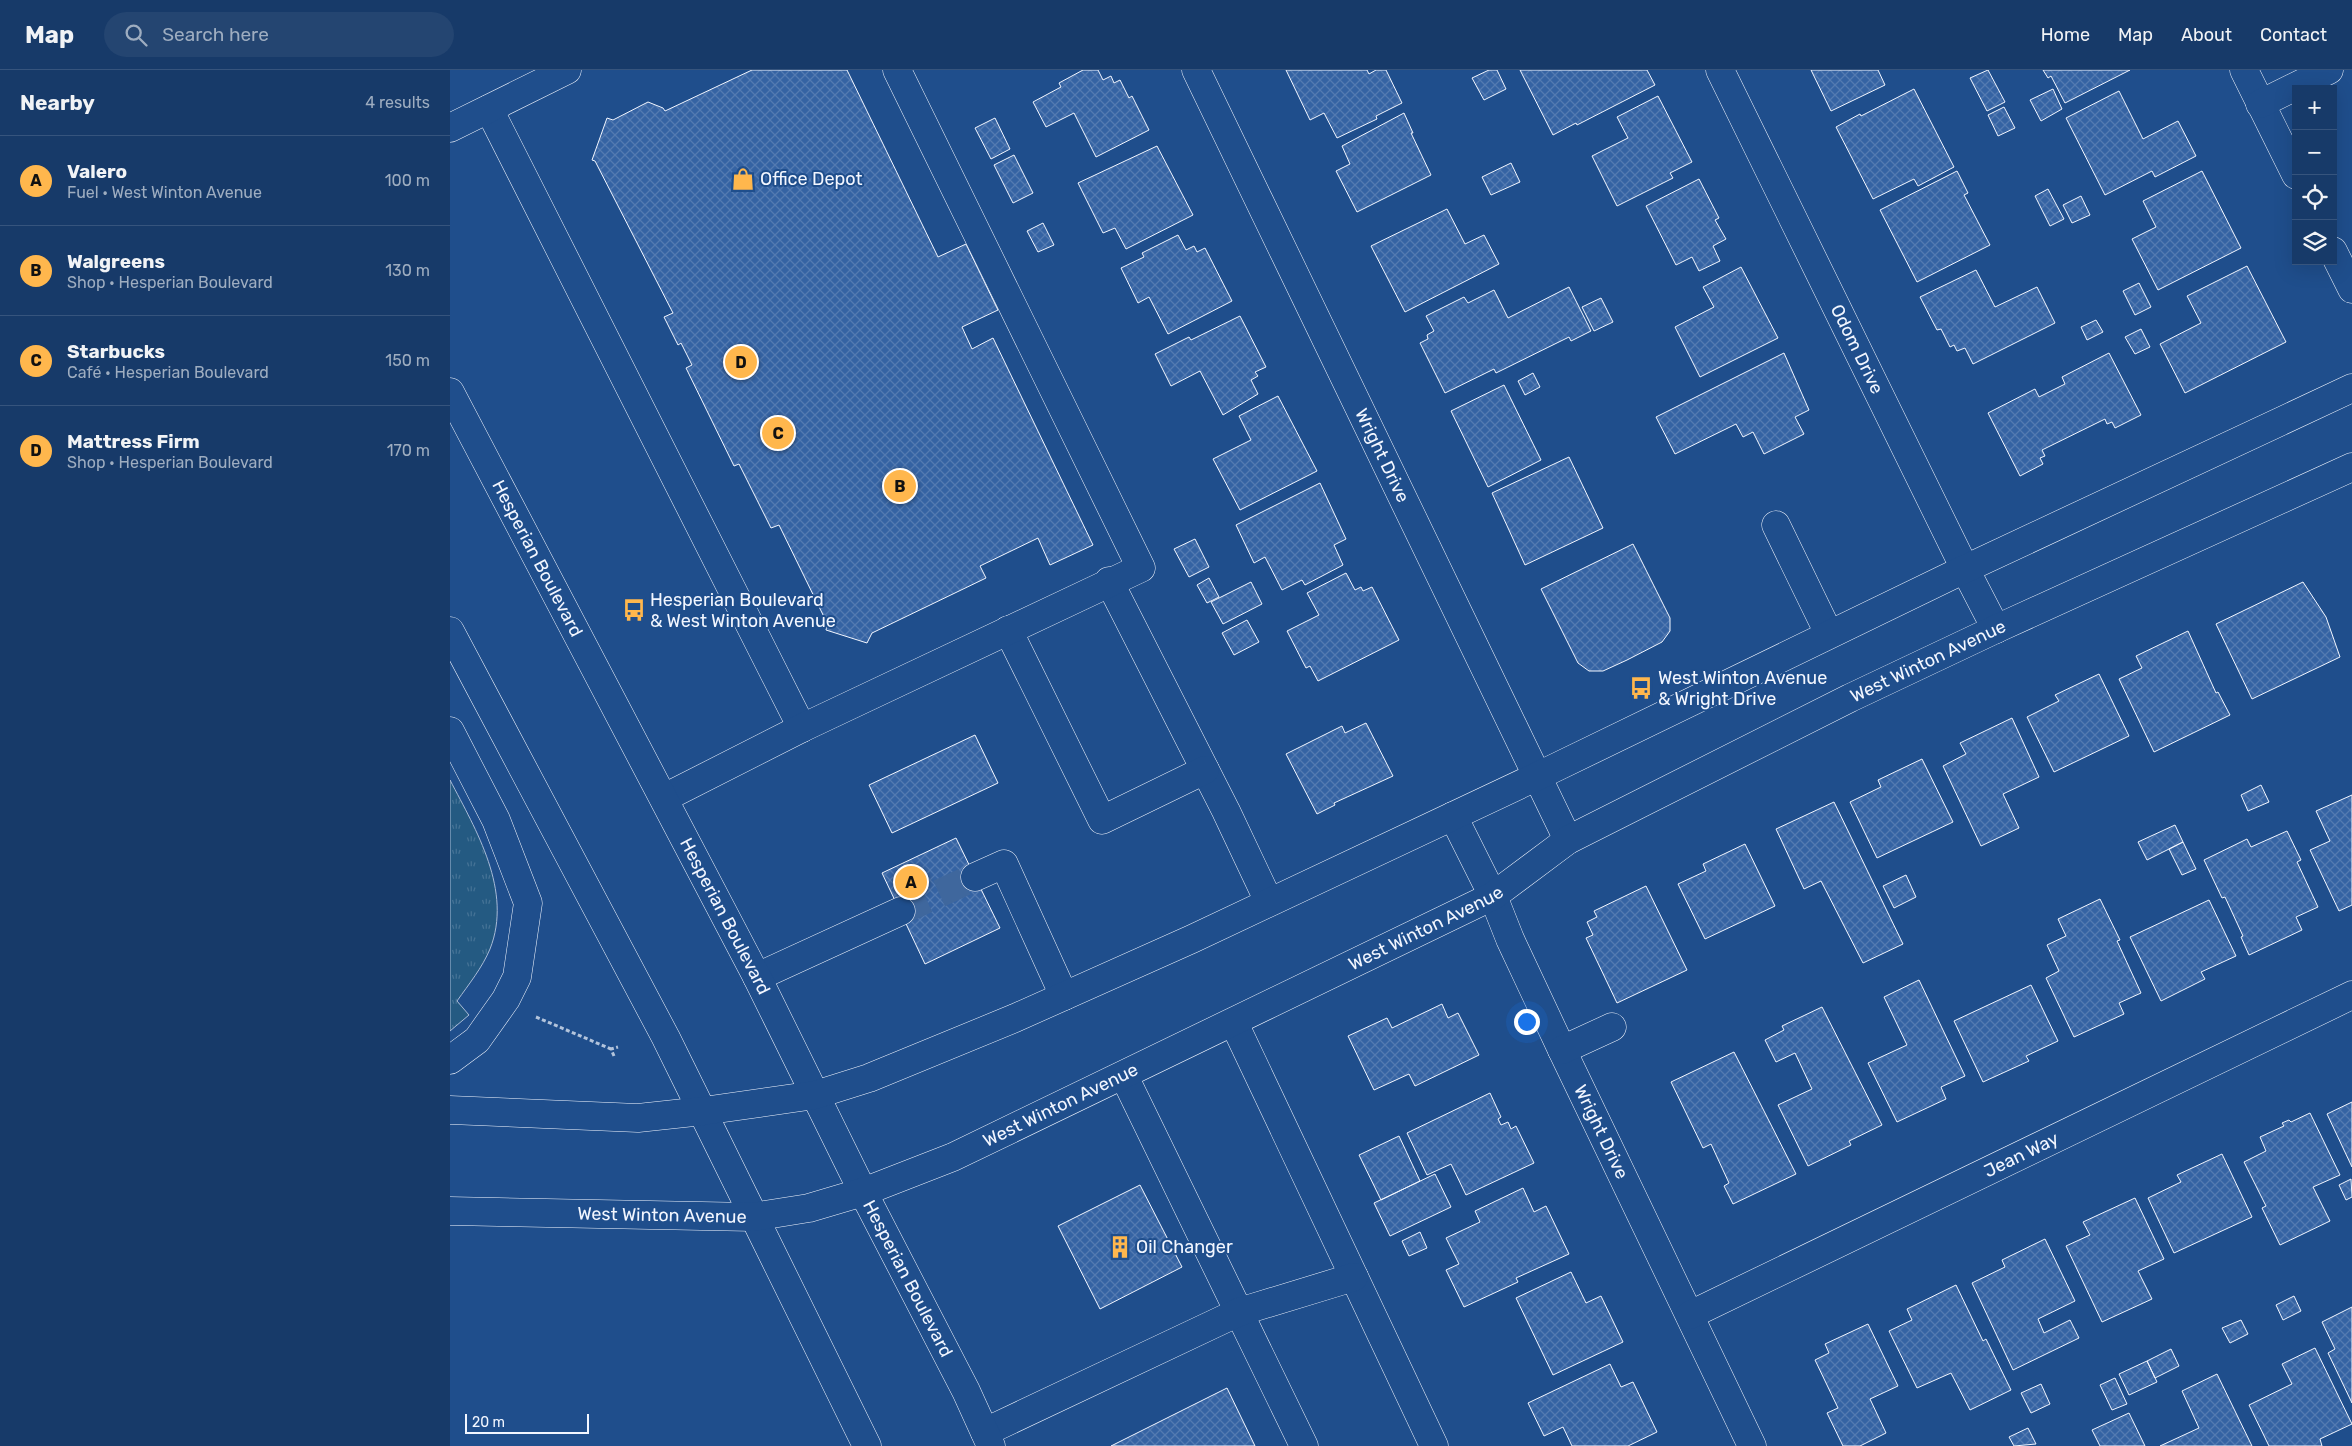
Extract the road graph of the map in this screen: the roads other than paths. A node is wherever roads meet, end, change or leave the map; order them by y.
1 (567, 70) edge
2 (896, 70) edge
3 (1196, 70) edge
4 (1720, 70) edge
5 (2244, 70) edge
6 (2329, 70) edge
7 (2260, 104) junction
8 (489, 109) junction
9 (450, 128) edge
10 (2296, 175) edge
11 (2337, 259) edge
12 (2352, 288) edge
13 (2352, 388) edge
14 (450, 393) edge
15 (2352, 467) edge
16 (1776, 525) dead end
17 (1965, 569) junction
18 (1109, 581) junction
19 (1996, 628) junction
20 (1008, 630) junction
21 (450, 631) edge
22 (1829, 634) junction
23 (802, 728) junction
24 (450, 731) edge
25 (1205, 770) junction
26 (1538, 776) junction
27 (664, 798) junction
28 (1453, 816) junction
29 (1568, 840) junction
30 (976, 877) tunnel mouth
31 (1493, 896) junction
32 (1269, 902) junction
33 (901, 911) tunnel mouth
34 (757, 976) junction
35 (2352, 995) edge
36 (1064, 996) junction
37 (1234, 1023) junction
38 (1612, 1027) dead end
39 (1562, 1050) junction
40 (450, 1060) edge
41 (1124, 1076) junction
42 (815, 1095) junction
43 (450, 1110) edge
44 (703, 1111) junction
45 (863, 1192) junction
46 (450, 1211) edge
47 (753, 1216) junction
48 (1354, 1277) junction
49 (1239, 1312) junction
50 (1690, 1315) junction
51 (988, 1439) edge
52 (867, 1446) edge
53 (1304, 1446) edge
54 (1434, 1446) edge
55 (1752, 1446) edge

1 - 8 main road
2 - 18 main road
3 - 26 main road, Wright Drive
4 - 17 main road, Odom Drive
5 - 7 main road
6 - 7 main road
7 - 10 main road
8 - 9 main road
8 - 23 main road
11 - 12 main road
13 - 17 main road
14 - 27 main road, Hesperian Boulevard
15 - 19 main road, West Winton Avenue
16 - 22 main road
17 - 19 main road, Odom Drive
17 - 22 main road
18 - 20 main road
18 - 25 main road
19 - 29 main road, West Winton Avenue
20 - 23 main road
20 - 25 main road
21 - 44 main road
22 - 26 main road
23 - 27 main road
24 - 40 main road
25 - 32 main road
26 - 28 main road
26 - 29 main road, Wright Drive
27 - 34 main road, Hesperian Boulevard
28 - 31 main road, Wright Drive
28 - 32 main road
29 - 31 main road, West Winton Avenue
30 - 36 main road
31 - 37 main road, West Winton Avenue
31 - 39 main road, Wright Drive
32 - 36 main road
33 - 34 main road
34 - 42 main road, Hesperian Boulevard
35 - 50 main road, Jean Way
36 - 42 main road
37 - 41 main road, West Winton Avenue
37 - 48 main road
38 - 39 main road
39 - 50 main road, Wright Drive
41 - 45 main road, West Winton Avenue
41 - 49 main road
42 - 44 main road
42 - 45 main road, Hesperian Boulevard
43 - 44 main road
44 - 47 main road
45 - 47 main road, West Winton Avenue
45 - 51 main road, Hesperian Boulevard
46 - 47 main road, West Winton Avenue
47 - 52 main road
48 - 49 main road
48 - 54 main road
49 - 51 main road
49 - 53 main road
50 - 55 main road, Wright Drive

